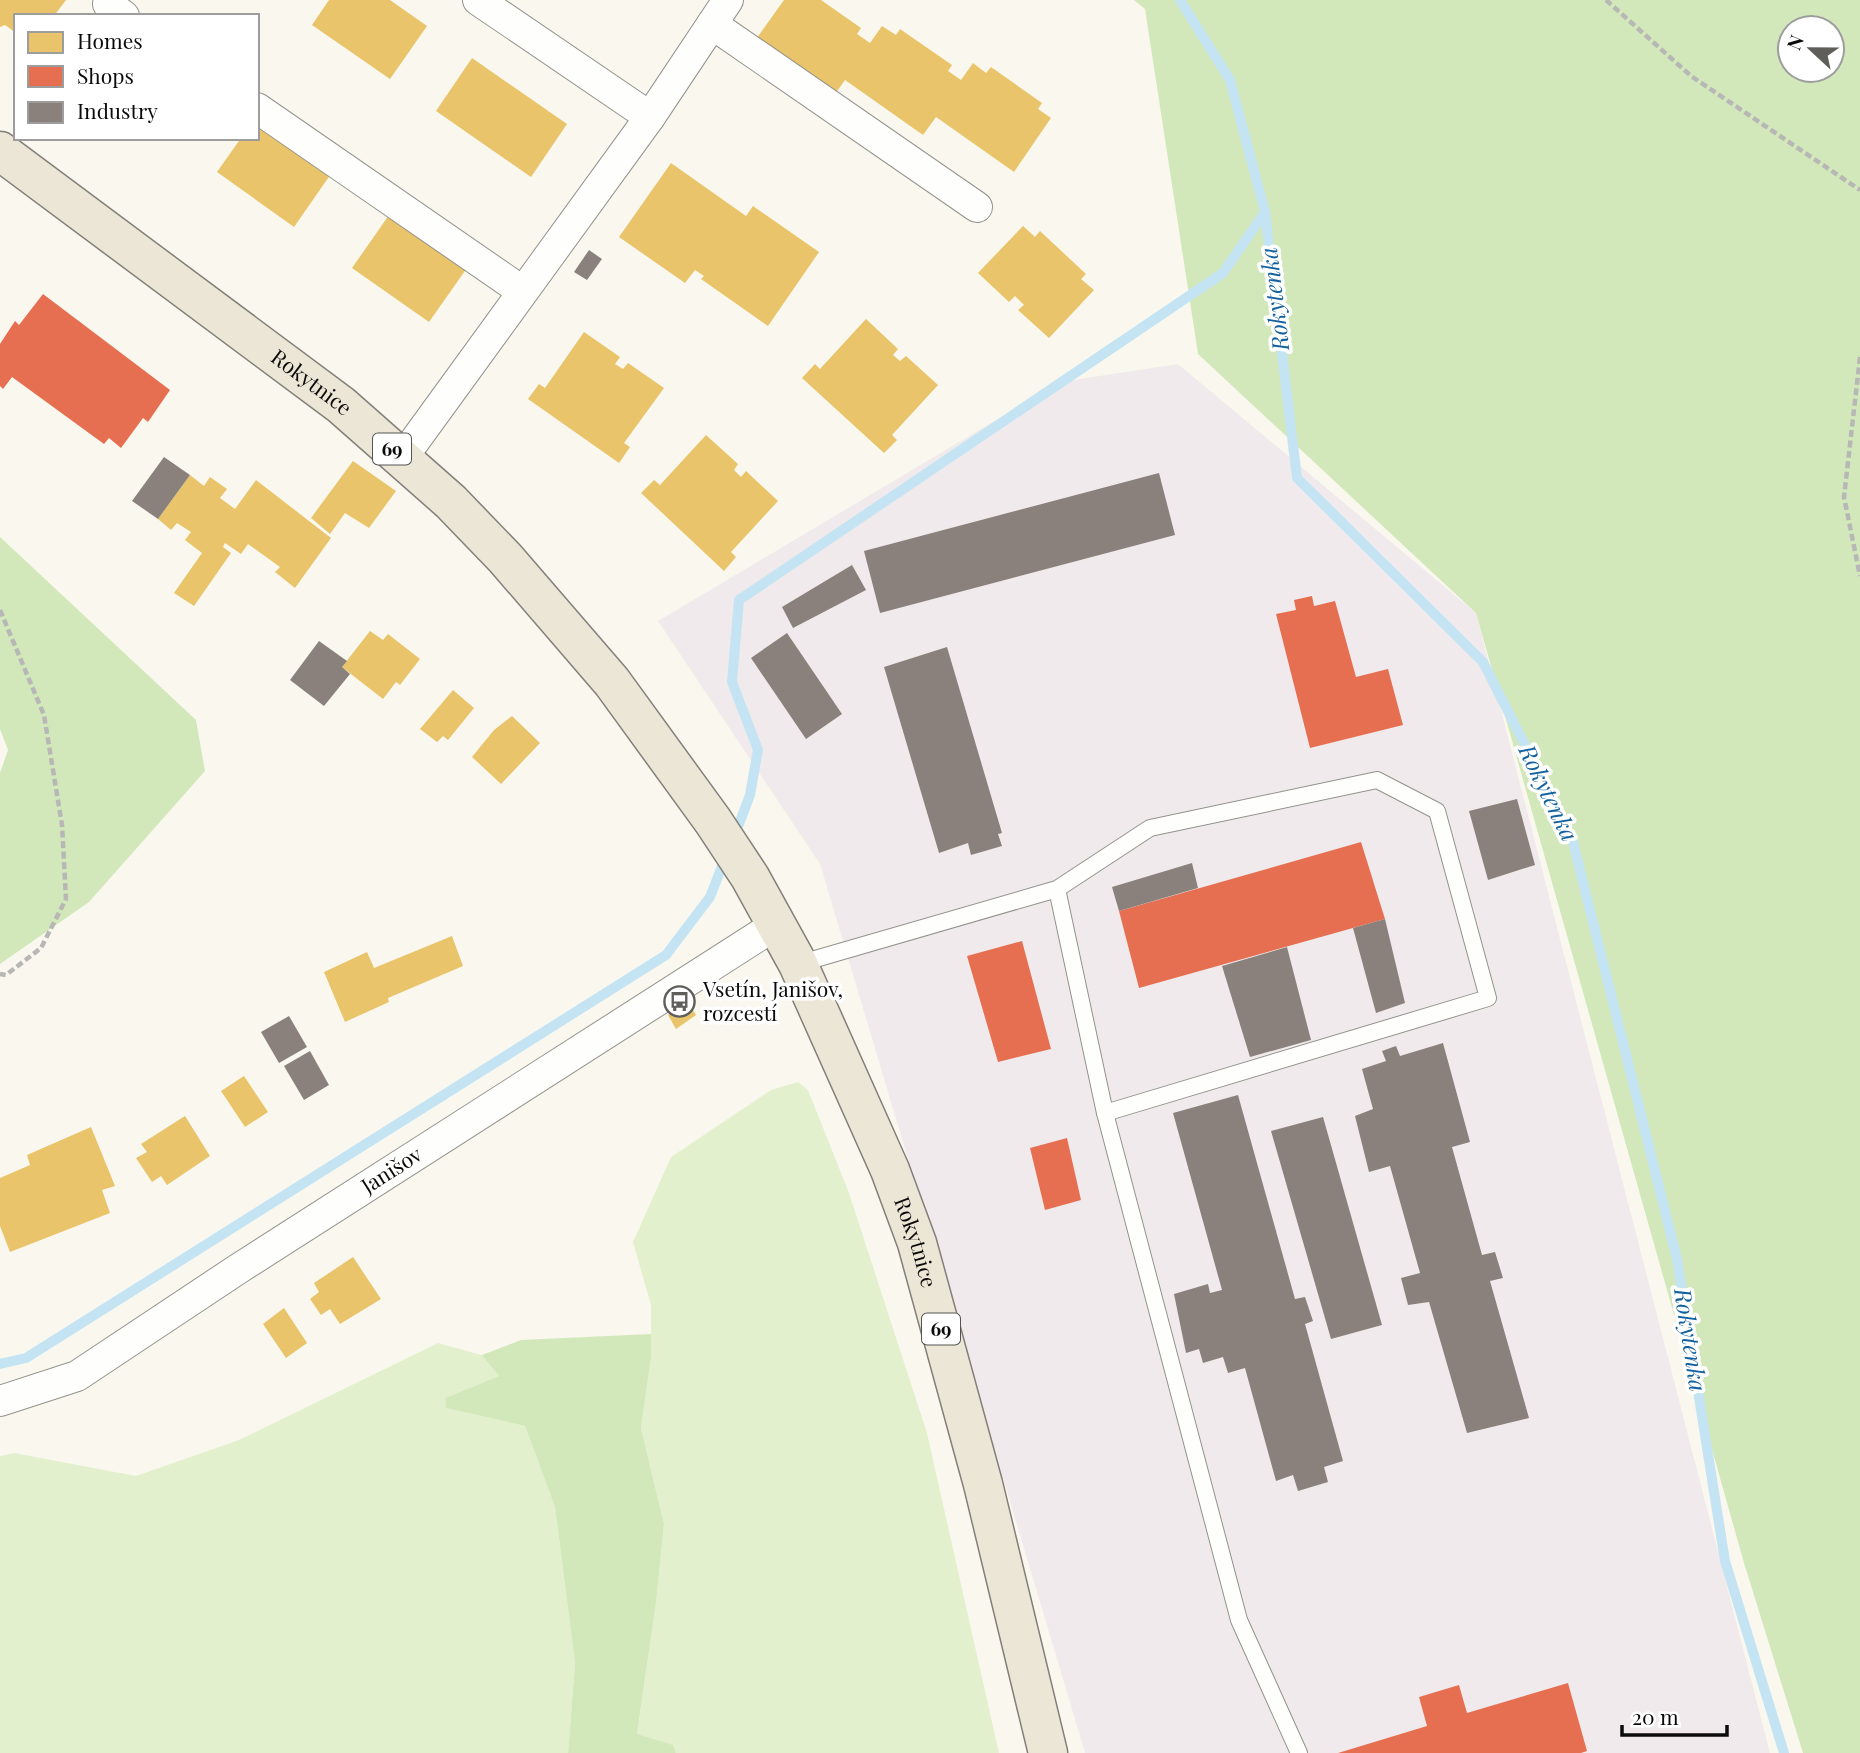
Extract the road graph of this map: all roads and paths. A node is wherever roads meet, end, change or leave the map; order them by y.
1 (478, 0) edge
2 (1606, 0) edge
3 (720, 12) edge
4 (259, 109) edge
5 (650, 117) junction
6 (7, 148) edge
7 (1860, 190) edge
8 (977, 207) dead end
9 (522, 291) junction
10 (1860, 356) edge
11 (403, 457) junction
12 (1860, 576) edge
13 (0, 610) edge
14 (1057, 889) junction
15 (777, 924) junction
16 (798, 964) junction
17 (0, 974) edge
18 (1105, 1113) junction
19 (0, 1401) edge
20 (1048, 1753) edge
21 (1299, 1753) edge

1 - 5 street
2 - 7 path
3 - 5 street
3 - 8 street
4 - 9 street
5 - 9 street
6 - 11 main road, Rokytnice / 69
9 - 11 street
10 - 12 path
11 - 15 main road, Rokytnice / 69
13 - 17 path
14 - 16 lane
14 - 18 lane
14 - 18 lane
15 - 16 main road, Rokytnice / 69
15 - 19 street, Janišov
16 - 20 main road, Rokytnice / 69
18 - 21 lane

